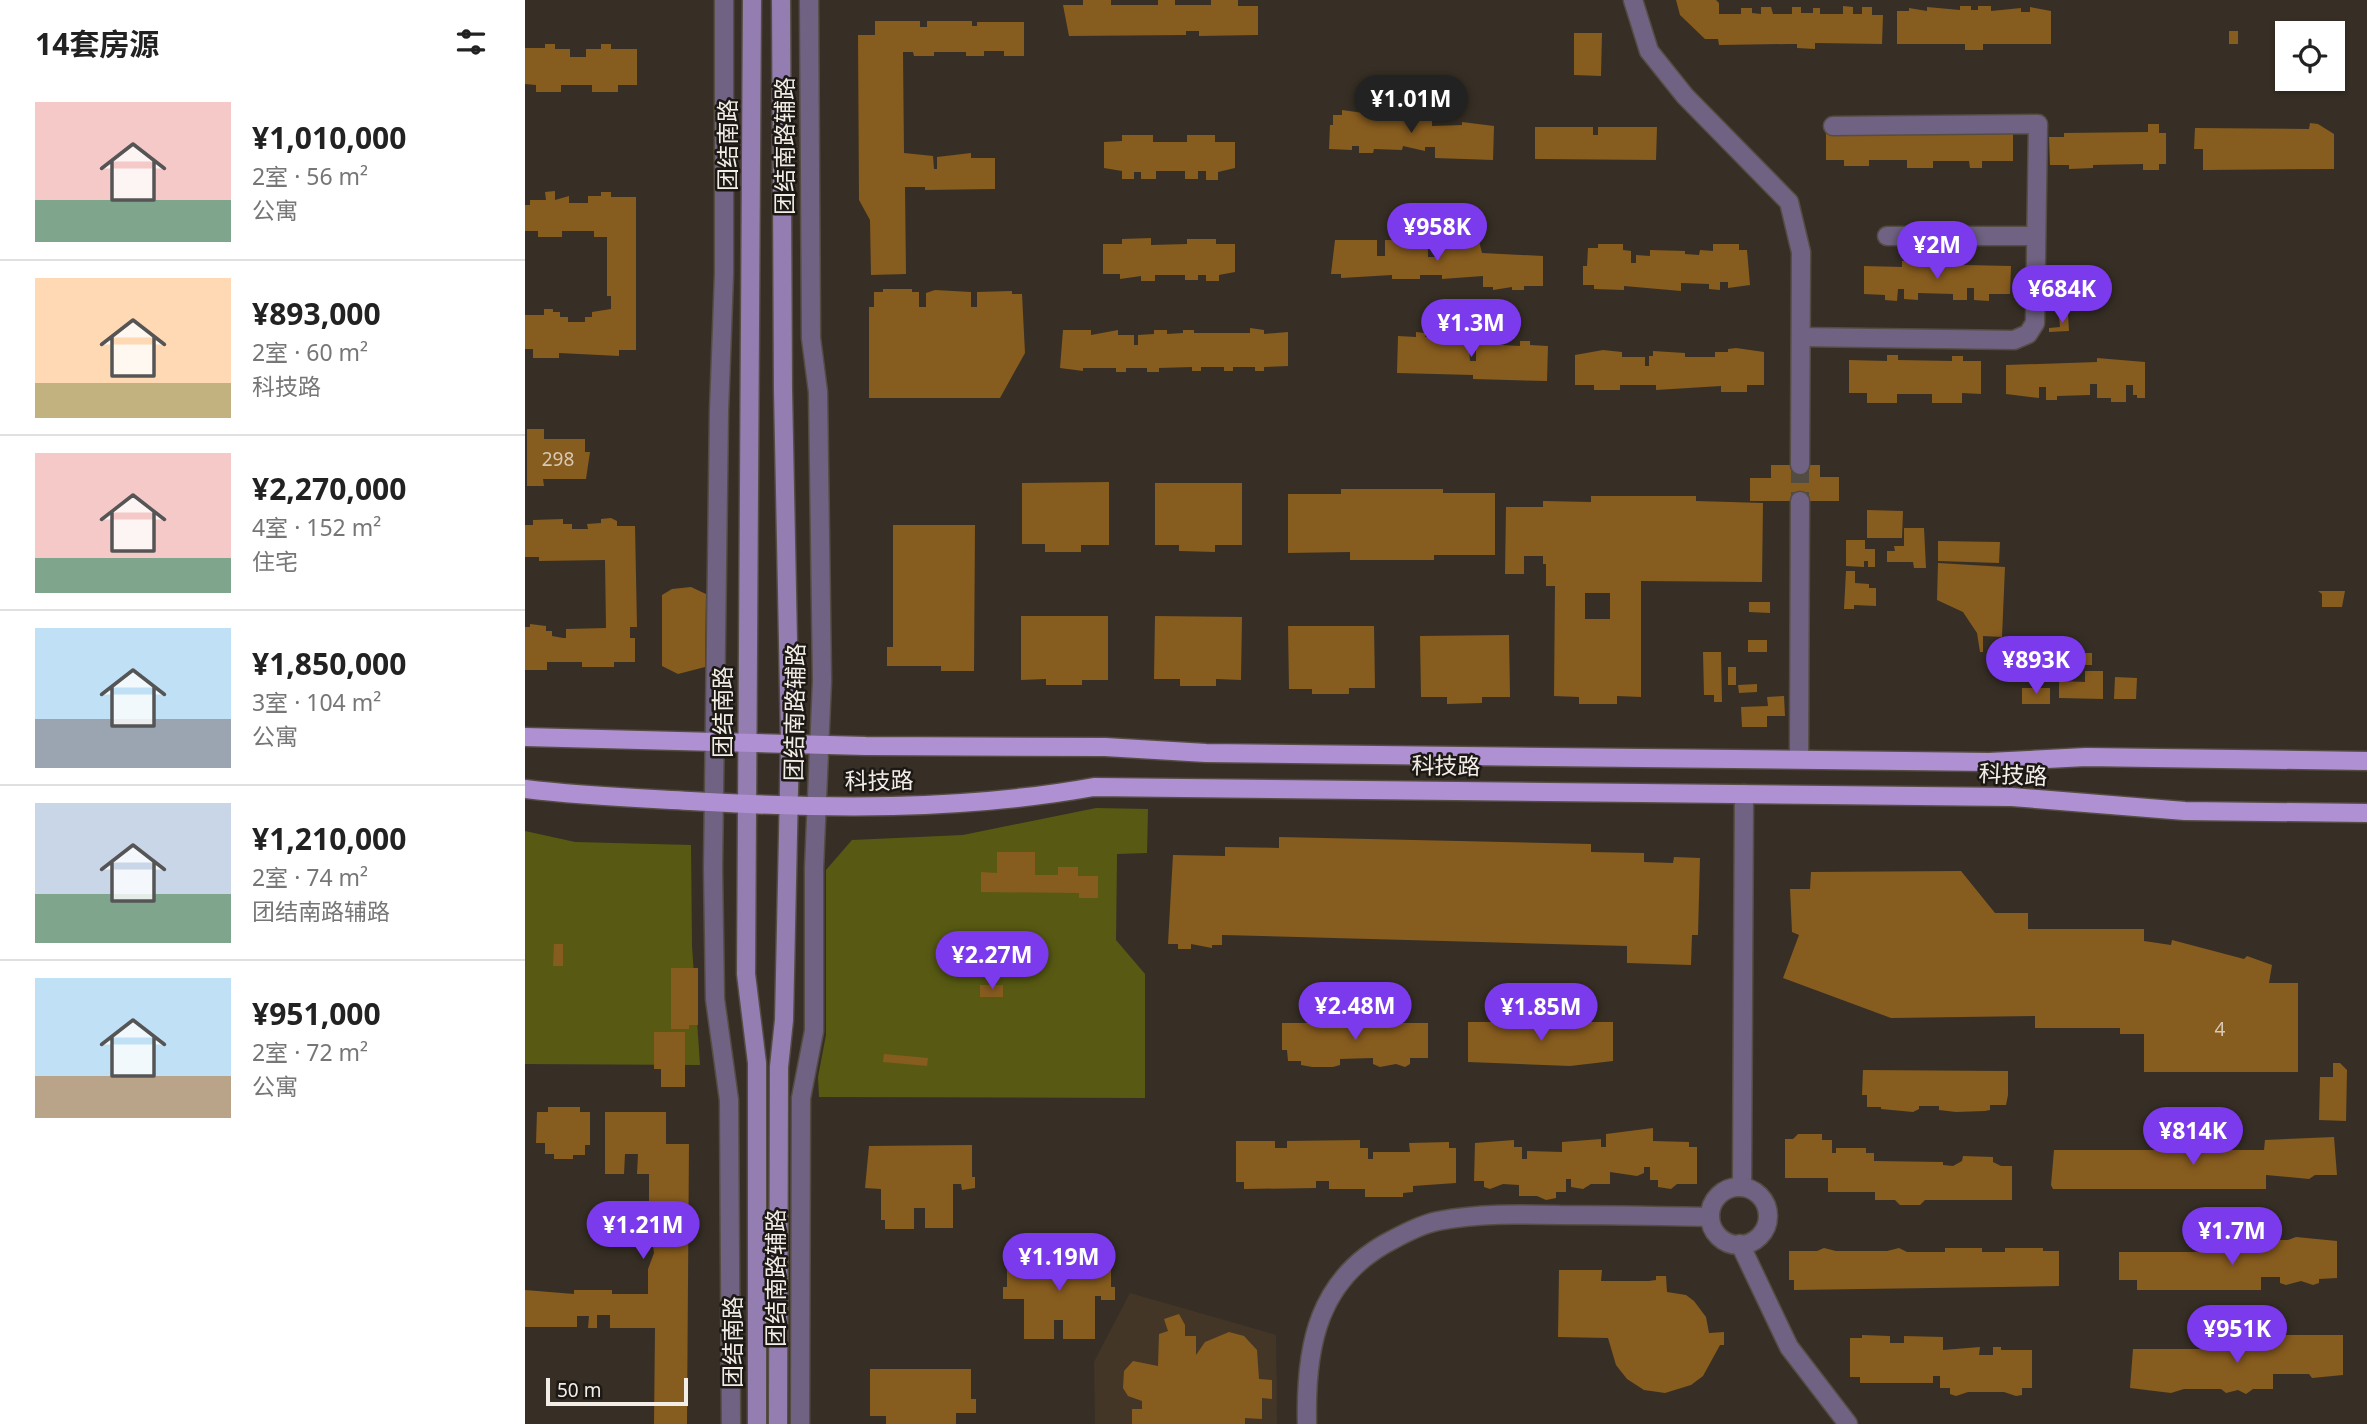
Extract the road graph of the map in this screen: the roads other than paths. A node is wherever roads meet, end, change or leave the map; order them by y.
1 (724, 0) edge
2 (753, 0) edge
3 (781, 0) edge
4 (809, 0) edge
5 (1633, 0) edge
6 (1833, 126) dead end
7 (1887, 236) dead end
8 (2036, 236) junction
9 (1801, 337) junction
10 (1800, 465) tunnel mouth
11 (1800, 501) tunnel mouth
12 (525, 737) edge
13 (715, 741) junction
14 (748, 741) junction
15 (790, 742) junction
16 (819, 743) junction
17 (1799, 758) junction
18 (2367, 761) edge
19 (525, 789) edge
20 (1744, 794) junction
21 (714, 803) junction
22 (748, 805) junction
23 (790, 805) junction
24 (817, 806) junction
25 (2367, 813) edge
26 (1742, 1187) junction
27 (1710, 1217) junction
28 (1739, 1244) junction
29 (731, 1424) edge
30 (757, 1424) edge
31 (778, 1424) edge
32 (800, 1424) edge
33 (1307, 1424) edge
34 (1848, 1424) edge

1 - 13 street, 团结南路辅路
2 - 14 main road, 团结南路
3 - 15 main road, 团结南路
4 - 16 street, 团结南路辅路
5 - 9 street
6 - 8 street
7 - 8 street
8 - 9 street
9 - 10 street
11 - 17 street
12 - 13 main road, 科技路
13 - 14 main road, 科技路
13 - 21 street, 团结南路辅路
14 - 15 main road, 科技路
14 - 22 main road, 团结南路
15 - 16 main road, 科技路
15 - 23 main road, 团结南路
16 - 17 main road, 科技路
16 - 24 street, 团结南路辅路
17 - 18 main road, 科技路
19 - 21 main road, 科技路
20 - 24 main road, 科技路
20 - 25 main road, 科技路
20 - 26 street
21 - 22 main road, 科技路
21 - 29 street, 团结南路辅路
22 - 23 main road, 科技路
22 - 30 main road, 团结南路
23 - 24 main road, 科技路
23 - 31 main road, 团结南路
24 - 32 street, 团结南路辅路
26 - 27 street
26 - 28 street
27 - 28 street
27 - 33 street
28 - 34 street

